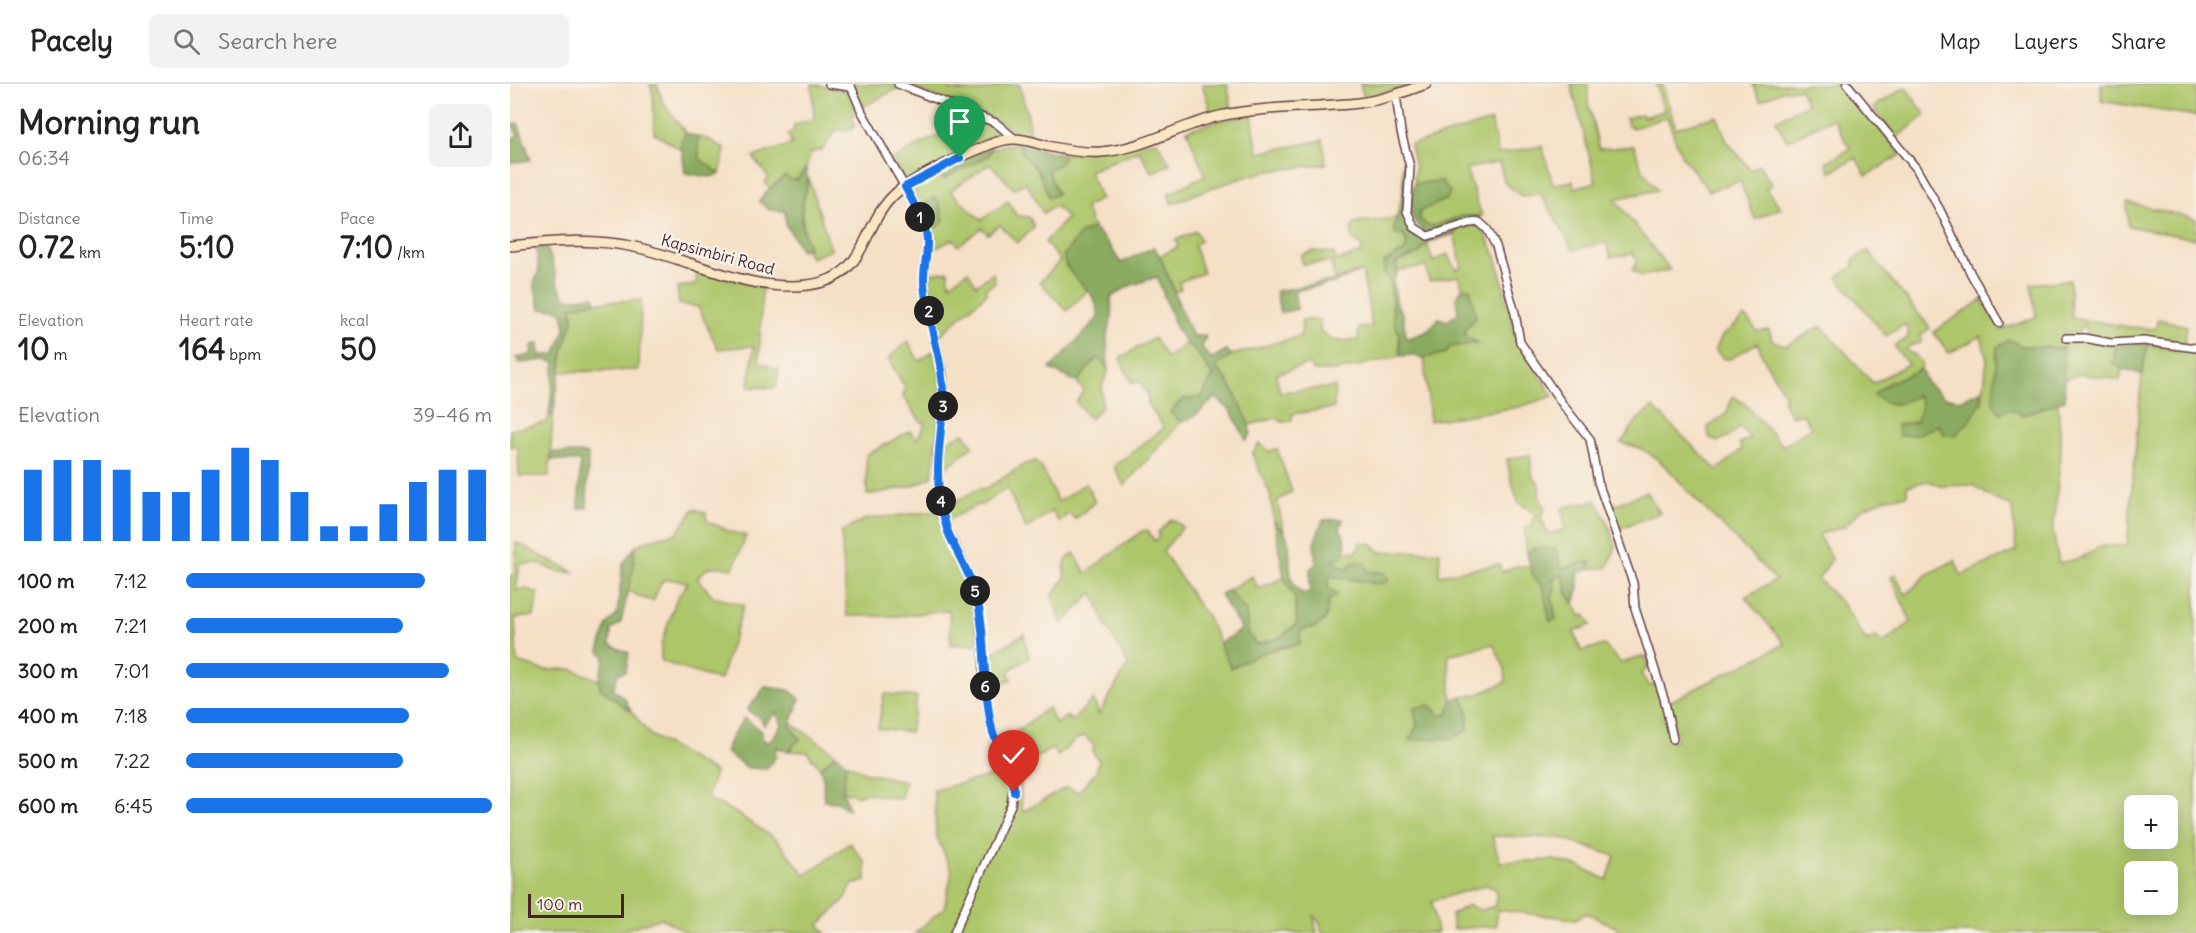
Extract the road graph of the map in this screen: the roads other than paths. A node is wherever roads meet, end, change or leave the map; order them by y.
1 (829, 84) edge
2 (898, 84) edge
3 (1426, 84) edge
4 (1847, 84) edge
5 (850, 86) edge
6 (1396, 95) junction
7 (1015, 139) junction
8 (905, 187) junction
9 (510, 246) edge
10 (2000, 323) dead end
11 (2066, 339) dead end
12 (2196, 348) edge
13 (1673, 739) dead end
14 (954, 933) edge

1 - 5 street
2 - 7 street
3 - 6 street, Kapsimbiri Road
4 - 10 street
5 - 8 street
6 - 7 street, Kapsimbiri Road
6 - 13 street
7 - 8 street, Kapsimbiri Road
8 - 9 street, Kapsimbiri Road
8 - 14 street
11 - 12 street

